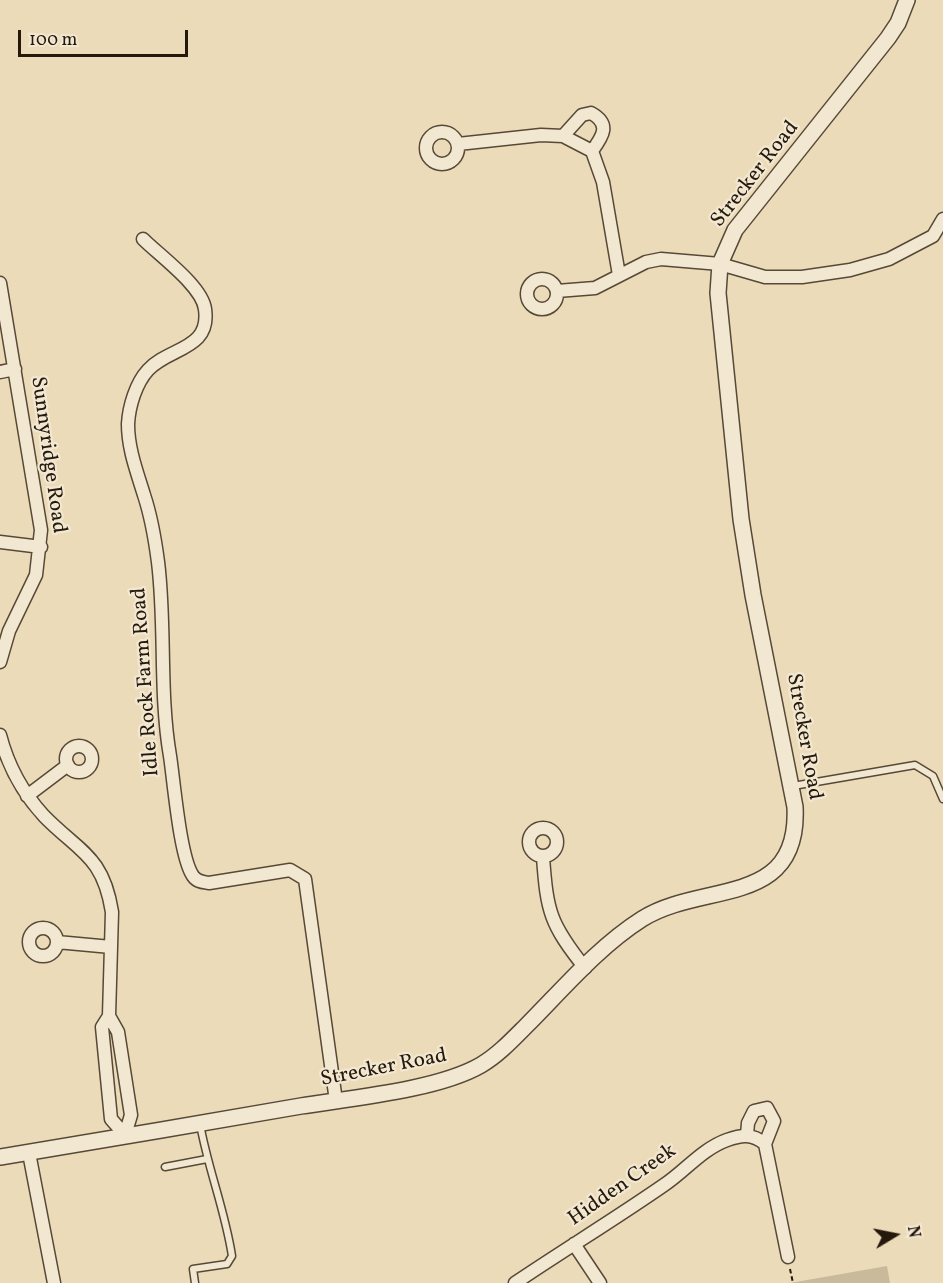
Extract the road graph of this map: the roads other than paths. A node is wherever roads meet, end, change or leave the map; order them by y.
1 (907, 0) edge
2 (563, 136) junction
3 (458, 144) dead end
4 (592, 151) junction
5 (941, 227) edge
6 (143, 239) dead end
7 (720, 264) junction
8 (619, 275) junction
9 (0, 283) edge
10 (557, 291) dead end
11 (15, 369) junction
12 (0, 372) edge
13 (0, 542) edge
14 (41, 547) junction
15 (0, 662) edge
16 (0, 735) edge
17 (68, 765) dead end
18 (793, 786) junction
19 (27, 796) junction
20 (943, 799) edge
21 (543, 856) dead end
22 (57, 942) dead end
23 (111, 947) junction
24 (585, 968) junction
25 (109, 1016) junction
26 (336, 1101) junction
27 (200, 1123) junction
28 (125, 1135) junction
29 (29, 1153) junction
30 (0, 1157) edge
31 (207, 1159) junction
32 (165, 1167) dead end
33 (574, 1244) junction
34 (788, 1257) road end
35 (54, 1283) edge
36 (195, 1283) edge
37 (515, 1283) edge
38 (600, 1283) edge

1 - 7 street, Strecker Road
2 - 3 street
2 - 4 street
2 - 4 street
4 - 8 street
5 - 7 street
6 - 26 street, Idle Rock Farm Road
7 - 8 street
7 - 18 street, Strecker Road
8 - 10 street
9 - 11 street, Sunnyridge Road
11 - 12 street
11 - 14 street, Sunnyridge Road
13 - 14 street
14 - 15 street, Sunnyridge Road
16 - 19 street
17 - 19 street
18 - 20 lane
18 - 24 street, Strecker Road
19 - 23 street
21 - 24 street
22 - 23 street
23 - 25 street
24 - 26 street, Strecker Road
25 - 28 street
25 - 28 street
26 - 27 street, Strecker Road
27 - 28 street, Strecker Road
27 - 31 lane
28 - 29 street, Strecker Road
29 - 30 street, Strecker Road
29 - 35 street
31 - 32 lane
31 - 36 lane
33 - 34 street, Hidden Creek
33 - 37 street, Hidden Creek
33 - 38 street

